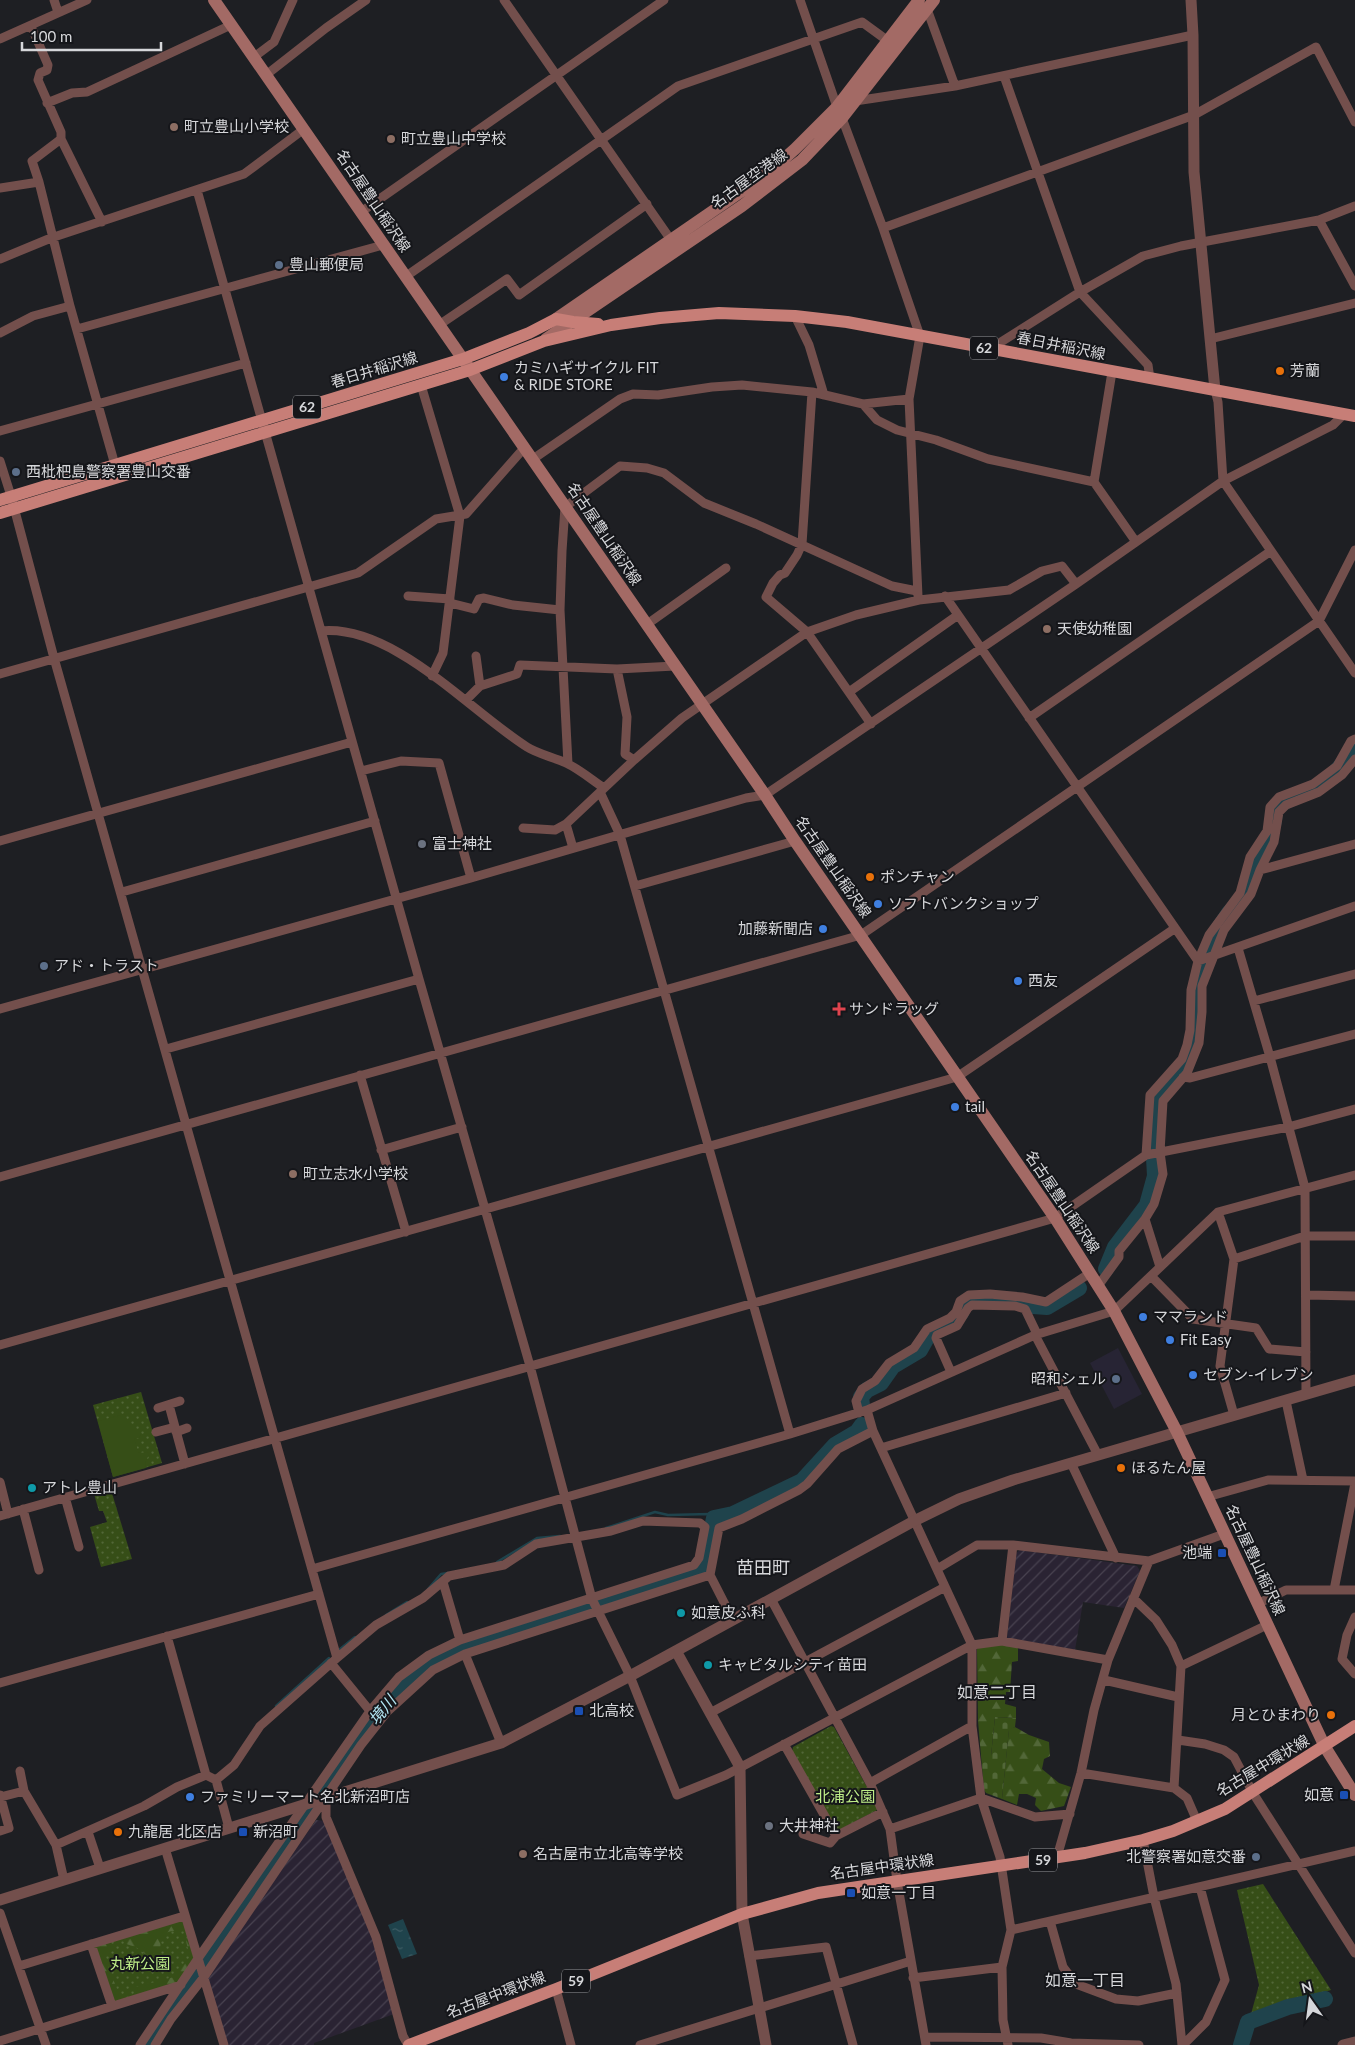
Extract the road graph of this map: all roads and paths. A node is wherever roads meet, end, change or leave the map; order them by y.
1 (54, 0) edge
2 (87, 0) edge
3 (214, 0) edge
4 (366, 0) edge
5 (504, 0) edge
6 (664, 0) edge
7 (800, 0) edge
8 (1191, 0) edge
9 (290, 2) edge
10 (926, 3) edge
11 (58, 12) junction
12 (231, 25) junction
13 (30, 26) junction
14 (1193, 35) junction
15 (814, 37) junction
16 (0, 39) edge
17 (888, 41) junction
18 (254, 57) junction
19 (266, 75) junction
20 (556, 76) junction
21 (1004, 76) junction
22 (955, 86) junction
23 (855, 101) junction
24 (47, 102) junction
25 (839, 113) junction
26 (1194, 115) junction
27 (1355, 122) edge
28 (304, 129) junction
29 (62, 138) junction
30 (602, 139) junction
31 (1038, 171) junction
32 (39, 182) junction
33 (0, 188) edge
34 (197, 190) junction
35 (648, 204) junction
36 (1355, 206) edge
37 (360, 212) junction
38 (1319, 220) junction
39 (102, 222) junction
40 (883, 228) junction
41 (52, 238) junction
42 (671, 240) junction
43 (1200, 243) junction
44 (383, 245) junction
45 (0, 258) edge
46 (405, 277) junction
47 (1355, 286) edge
48 (225, 289) junction
49 (1080, 292) junction
50 (1355, 303) edge
51 (70, 306) junction
52 (796, 316) junction
53 (556, 319) junction
54 (573, 322) junction
55 (439, 325) junction
56 (611, 325) junction
57 (77, 329) junction
58 (0, 333) edge
59 (920, 336) junction
60 (1210, 339) junction
61 (544, 341) junction
62 (996, 350) junction
63 (246, 363) junction
64 (466, 365) junction
65 (1112, 372) junction
66 (1150, 379) junction
67 (421, 385) junction
68 (1216, 390) junction
69 (812, 392) junction
70 (824, 395) junction
71 (909, 399) junction
72 (863, 404) junction
73 (98, 405) junction
74 (1349, 416) edge
75 (263, 426) junction
76 (0, 432) edge
77 (911, 434) junction
78 (524, 446) junction
79 (533, 459) junction
80 (0, 461) edge
81 (115, 465) junction
82 (1223, 481) junction
83 (1094, 482) junction
84 (6, 498) edge
85 (565, 507) junction
86 (14, 509) junction
87 (0, 513) edge
88 (460, 516) junction
89 (1136, 542) junction
90 (802, 544) junction
91 (1355, 550) edge
92 (1271, 551) junction
93 (726, 568) dead end
94 (1076, 584) junction
95 (309, 588) junction
96 (408, 596) dead end
97 (918, 596) junction
98 (945, 596) junction
99 (450, 601) junction
100 (560, 610) junction
101 (958, 615) junction
102 (1319, 621) junction
103 (646, 624) junction
104 (321, 631) junction
105 (808, 632) junction
106 (980, 648) junction
107 (476, 656) dead end
108 (54, 658) junction
109 (675, 666) junction
110 (562, 668) junction
111 (617, 669) junction
112 (1355, 673) edge
113 (0, 674) edge
114 (432, 676) junction
115 (480, 686) junction
116 (849, 692) junction
117 (466, 700) junction
118 (701, 705) junction
119 (1028, 718) junction
120 (871, 724) junction
121 (1355, 739) edge
122 (352, 742) junction
123 (1353, 753) edge
124 (634, 760) junction
125 (568, 764) junction
126 (361, 771) junction
127 (1076, 788) junction
128 (602, 790) junction
129 (765, 795) junction
130 (99, 813) junction
131 (375, 821) junction
132 (566, 824) junction
133 (523, 828) dead end
134 (620, 834) junction
135 (0, 841) edge
136 (795, 841) junction
137 (1355, 844) edge
138 (573, 848) junction
139 (1260, 870) junction
140 (471, 878) junction
141 (635, 886) junction
142 (122, 892) junction
143 (396, 898) junction
144 (1355, 906) edge
145 (1174, 929) junction
146 (861, 935) junction
147 (1238, 948) junction
148 (1206, 959) junction
149 (143, 968) junction
150 (1355, 974) edge
151 (419, 979) junction
152 (664, 990) junction
153 (1254, 1001) junction
154 (0, 1009) edge
155 (1355, 1034) edge
156 (166, 1049) junction
157 (440, 1053) junction
158 (1270, 1057) junction
159 (360, 1075) junction
160 (957, 1077) junction
161 (1183, 1078) junction
162 (1355, 1109) edge
163 (186, 1124) junction
164 (462, 1127) junction
165 (1288, 1127) junction
166 (710, 1148) junction
167 (381, 1150) junction
168 (1153, 1153) junction
169 (1355, 1175) edge
170 (0, 1177) edge
171 (1304, 1188) junction
172 (486, 1210) junction
173 (1218, 1212) junction
174 (1055, 1218) junction
175 (1145, 1219) junction
176 (406, 1232) junction
177 (1305, 1236) junction
178 (1355, 1236) edge
179 (1234, 1259) junction
180 (1160, 1267) junction
181 (1090, 1273) junction
182 (1151, 1276) junction
183 (232, 1281) junction
184 (1098, 1286) junction
185 (1307, 1295) junction
186 (1355, 1296) edge
187 (754, 1303) junction
188 (1114, 1311) junction
189 (1226, 1324) junction
190 (1036, 1334) junction
191 (0, 1345) edge
192 (1306, 1352) junction
193 (530, 1366) junction
194 (951, 1372) junction
195 (1355, 1380) edge
196 (1066, 1393) junction
197 (1306, 1394) junction
198 (180, 1401) dead end
199 (1286, 1401) junction
200 (169, 1405) junction
201 (158, 1408) dead end
202 (863, 1412) junction
203 (1234, 1415) junction
204 (187, 1428) dead end
205 (175, 1429) junction
206 (873, 1431) junction
207 (156, 1432) dead end
208 (1177, 1432) junction
209 (790, 1434) junction
210 (275, 1439) junction
211 (881, 1448) junction
212 (1098, 1455) junction
213 (185, 1464) junction
214 (1071, 1464) junction
215 (1303, 1480) junction
216 (0, 1482) edge
217 (1355, 1482) edge
218 (565, 1496) junction
219 (65, 1497) junction
220 (1207, 1497) junction
221 (23, 1509) junction
222 (4, 1515) edge
223 (914, 1521) junction
224 (1224, 1534) junction
225 (576, 1538) junction
226 (1014, 1545) junction
227 (79, 1547) dead end
228 (1116, 1558) junction
229 (1150, 1561) junction
230 (312, 1568) junction
231 (937, 1569) junction
232 (40, 1570) dead end
233 (710, 1575) junction
234 (443, 1582) junction
235 (945, 1587) junction
236 (1334, 1590) junction
237 (1355, 1590) edge
238 (319, 1594) junction
239 (1134, 1598) junction
240 (771, 1599) junction
241 (1257, 1604) junction
242 (594, 1605) junction
243 (1355, 1617) edge
244 (732, 1620) junction
245 (1268, 1625) junction
246 (167, 1636) junction
247 (460, 1640) junction
248 (1002, 1641) junction
249 (972, 1645) junction
250 (676, 1651) junction
251 (465, 1654) junction
252 (1108, 1660) junction
253 (334, 1661) junction
254 (805, 1662) junction
255 (1181, 1666) junction
256 (1355, 1674) edge
257 (630, 1676) junction
258 (1104, 1680) junction
259 (0, 1683) edge
260 (1178, 1697) junction
261 (370, 1711) junction
262 (710, 1713) junction
263 (834, 1717) junction
264 (972, 1726) junction
265 (1355, 1726) edge
266 (1178, 1740) junction
267 (502, 1743) junction
268 (784, 1744) junction
269 (1325, 1747) junction
270 (740, 1767) junction
271 (20, 1771) dead end
272 (1082, 1772) junction
273 (206, 1775) junction
274 (216, 1780) junction
275 (870, 1783) junction
276 (1174, 1788) junction
277 (24, 1792) junction
278 (1253, 1793) junction
279 (1355, 1794) edge
280 (0, 1796) edge
281 (981, 1798) junction
282 (316, 1801) junction
283 (883, 1812) junction
284 (1070, 1814) junction
285 (1197, 1821) junction
286 (229, 1828) junction
287 (890, 1829) junction
288 (0, 1831) edge
289 (88, 1832) junction
290 (803, 1834) dead end
291 (836, 1836) junction
292 (1144, 1840) junction
293 (56, 1845) junction
294 (165, 1848) junction
295 (1355, 1851) edge
296 (1058, 1858) junction
297 (1299, 1864) junction
298 (1002, 1867) junction
299 (100, 1868) junction
300 (64, 1880) junction
301 (897, 1881) junction
302 (1200, 1887) junction
303 (1154, 1897) junction
304 (0, 1900) edge
305 (0, 1913) edge
306 (742, 1914) junction
307 (184, 1916) junction
308 (1050, 1921) junction
309 (1011, 1930) junction
310 (92, 1944) junction
311 (1355, 1952) edge
312 (749, 1956) junction
313 (199, 1957) junction
314 (911, 1961) junction
315 (19, 1966) junction
316 (1002, 1967) junction
317 (204, 1976) junction
318 (913, 1978) junction
319 (837, 1984) junction
320 (181, 1985) junction
321 (556, 1989) junction
322 (1177, 1993) junction
323 (112, 2006) junction
324 (758, 2008) junction
325 (40, 2028) junction
326 (0, 2041) edge
327 (925, 2041) edge
328 (1007, 2042) edge
329 (1355, 2042) edge
330 (46, 2045) edge
331 (140, 2045) edge
332 (155, 2045) edge
333 (224, 2045) edge
334 (408, 2045) edge
335 (571, 2045) edge
336 (640, 2045) edge
337 (766, 2045) edge
338 (853, 2045) edge
339 (1139, 2045) edge
340 (1182, 2045) edge
341 (1343, 2045) edge

1 - 11 street
2 - 11 street
3 - 12 main road, 名古屋豊山稲沢線
4 - 19 street
5 - 20 street
6 - 20 street
7 - 15 street
8 - 14 street
9 - 18 street
10 - 17 main road, 名古屋空港線
10 - 22 street
10 - 23 main road, 名古屋空港線
11 - 13 street
12 - 18 main road, 名古屋豊山稲沢線
12 - 24 street
13 - 16 street
13 - 24 street
14 - 21 street
14 - 26 street
15 - 17 street
15 - 25 street
15 - 30 street
17 - 25 main road, 名古屋空港線
18 - 19 main road, 名古屋豊山稲沢線
19 - 28 main road, 名古屋豊山稲沢線
20 - 30 street
20 - 37 street
21 - 22 street
21 - 31 street
22 - 23 street
23 - 25 main road, 名古屋空港線
24 - 29 street
25 - 40 street
25 - 42 main road, 名古屋空港線
25 - 54 main road, 名古屋空港線
26 - 27 street
26 - 31 street
26 - 43 street
28 - 34 street
28 - 37 main road, 名古屋豊山稲沢線
29 - 32 street
29 - 39 street
30 - 35 street
30 - 46 street
31 - 40 street
31 - 49 street
32 - 33 street
32 - 41 street
34 - 39 street
34 - 48 street
35 - 42 street
35 - 55 street
36 - 38 street
37 - 44 main road, 名古屋豊山稲沢線
38 - 43 street
38 - 47 street
39 - 41 street
40 - 59 street
41 - 45 street
41 - 51 street
42 - 53 main road, 名古屋空港線
43 - 49 street
43 - 60 street
44 - 46 main road, 名古屋豊山稲沢線
44 - 48 street
46 - 55 main road, 名古屋豊山稲沢線
48 - 57 street
48 - 63 street
49 - 62 street
49 - 66 street
50 - 60 street
51 - 57 street
51 - 58 street
52 - 56 main road, 春日井稲沢線 / 62
52 - 59 main road, 春日井稲沢線 / 62
52 - 70 street
53 - 54 main road, 春日井稲沢線 / 62
53 - 64 main road, 春日井稲沢線 / 62
54 - 56 main road, 春日井稲沢線 / 62
54 - 61 main road, 名古屋空港線
55 - 64 main road, 名古屋豊山稲沢線
56 - 61 main road, 春日井稲沢線 / 62
57 - 73 street
59 - 62 main road, 春日井稲沢線 / 62
59 - 71 street
60 - 68 street
61 - 64 main road, 春日井稲沢線 / 62
62 - 65 main road, 春日井稲沢線 / 62
63 - 73 street
63 - 75 street
64 - 67 main road, 春日井稲沢線 / 62
64 - 75 main road, 春日井稲沢線 / 62
64 - 78 main road, 名古屋豊山稲沢線
65 - 66 main road, 春日井稲沢線 / 62
65 - 83 street
66 - 68 main road, 春日井稲沢線 / 62
67 - 75 main road, 春日井稲沢線 / 62
67 - 88 street
68 - 74 main road, 春日井稲沢線 / 62
68 - 82 street
69 - 70 street
69 - 79 street
69 - 90 street
70 - 72 street
71 - 72 street
71 - 77 street
72 - 77 street
73 - 76 street
73 - 81 street
74 - 82 street
75 - 81 main road, 春日井稲沢線 / 62
75 - 86 main road, 春日井稲沢線 / 62
75 - 95 street
77 - 83 street
77 - 97 street
78 - 79 main road, 名古屋豊山稲沢線
78 - 88 street
79 - 85 main road, 名古屋豊山稲沢線
80 - 84 street
81 - 84 main road, 春日井稲沢線 / 62
82 - 89 street
82 - 92 street
83 - 89 street
84 - 86 street
85 - 90 street
85 - 100 street
85 - 103 main road, 名古屋豊山稲沢線
86 - 87 main road, 春日井稲沢線 / 62
86 - 108 street
88 - 95 street
88 - 99 street
89 - 94 street
90 - 97 street
90 - 105 street
91 - 102 street
92 - 102 street
92 - 119 street
93 - 103 street
94 - 98 street
94 - 106 street
95 - 104 street
95 - 108 street
96 - 99 street
97 - 98 street
97 - 105 street
98 - 101 street
99 - 100 street
99 - 114 street
100 - 110 street
101 - 106 street
101 - 116 street
102 - 112 street
102 - 127 street
103 - 109 main road, 名古屋豊山稲沢線
104 - 114 street
104 - 122 street
105 - 116 street
105 - 118 street
106 - 119 street
106 - 120 street
107 - 115 street
108 - 113 street
108 - 130 street
109 - 111 street
109 - 118 main road, 名古屋豊山稲沢線
110 - 111 street
110 - 115 street
110 - 125 street
111 - 124 street
114 - 117 street
115 - 117 street
116 - 120 street
117 - 125 street
118 - 124 street
118 - 129 main road, 名古屋豊山稲沢線
119 - 127 street
120 - 129 street
121 - 123 street
122 - 126 street
122 - 130 street
123 - 139 street
123 - 148 street
124 - 128 street
125 - 128 street
126 - 131 street
126 - 140 street
127 - 145 street
127 - 146 street
128 - 132 street
128 - 134 street
129 - 134 street
129 - 136 main road, 名古屋豊山稲沢線
130 - 135 street
130 - 142 street
131 - 142 street
131 - 143 street
132 - 133 street
132 - 138 street
134 - 138 street
134 - 141 street
136 - 141 street
136 - 146 main road, 名古屋豊山稲沢線
137 - 139 street
138 - 140 street
139 - 148 street
140 - 143 street
141 - 152 street
142 - 149 street
143 - 149 street
143 - 151 street
144 - 147 street
145 - 148 street
145 - 160 street
146 - 152 street
146 - 160 main road, 名古屋豊山稲沢線
147 - 148 street
147 - 153 street
148 - 161 street
148 - 168 street
149 - 154 street
149 - 156 street
150 - 153 street
151 - 156 street
151 - 157 street
152 - 157 street
152 - 166 street
153 - 158 street
155 - 158 street
156 - 163 street
157 - 159 street
157 - 164 street
158 - 161 street
158 - 165 street
159 - 163 street
159 - 167 street
160 - 166 street
160 - 174 main road, 名古屋豊山稲沢線
161 - 168 street
162 - 165 street
163 - 170 street
163 - 183 street
164 - 167 street
164 - 172 street
165 - 168 street
165 - 171 street
166 - 172 street
166 - 187 street
167 - 176 street
168 - 174 street
168 - 175 street
169 - 171 street
171 - 173 street
171 - 177 street
172 - 176 street
172 - 193 street
173 - 179 street
173 - 180 street
174 - 181 main road, 名古屋豊山稲沢線
174 - 187 street
175 - 180 street
175 - 184 street
176 - 183 street
177 - 178 street
177 - 179 street
177 - 185 street
179 - 189 street
180 - 182 street
181 - 184 main road, 名古屋豊山稲沢線
181 - 202 street
182 - 188 street
182 - 189 street
183 - 191 street
183 - 210 street
184 - 188 main road, 名古屋豊山稲沢線
185 - 186 street
185 - 192 street
187 - 193 street
187 - 209 street
188 - 190 street
188 - 208 main road, 名古屋豊山稲沢線
189 - 192 street
189 - 203 street
190 - 194 street
190 - 194 street
190 - 196 street
192 - 197 street
193 - 210 street
193 - 218 street
194 - 202 street
195 - 197 street
196 - 211 street
196 - 212 street
197 - 199 street
198 - 200 street
199 - 203 street
199 - 215 street
200 - 201 street
200 - 205 street
202 - 206 street
202 - 209 street
203 - 208 street
204 - 205 street
205 - 207 street
205 - 213 street
206 - 211 street
206 - 233 street
208 - 212 street
208 - 220 main road, 名古屋豊山稲沢線
209 - 218 street
210 - 213 street
210 - 230 street
211 - 223 street
212 - 214 street
213 - 219 street
214 - 223 street
214 - 228 street
215 - 217 street
215 - 220 street
216 - 222 street
217 - 236 street
218 - 225 street
218 - 230 street
219 - 221 street
219 - 227 street
220 - 224 main road, 名古屋豊山稲沢線
221 - 222 street
221 - 232 street
223 - 231 street
223 - 240 street
224 - 229 street
224 - 241 main road, 名古屋豊山稲沢線
225 - 234 street
225 - 242 street
225 - 242 street
226 - 228 street
226 - 231 street
226 - 248 street
228 - 229 street
229 - 239 street
230 - 238 street
231 - 235 street
233 - 242 street
233 - 244 street
234 - 247 street
234 - 253 street
235 - 249 street
235 - 254 street
236 - 237 street
236 - 241 street
238 - 246 street
238 - 253 street
239 - 252 street
239 - 255 street
240 - 244 street
240 - 254 street
241 - 245 main road, 名古屋豊山稲沢線
242 - 247 street
242 - 251 street
242 - 257 street
243 - 256 street
244 - 250 street
245 - 255 street
245 - 269 main road, 名古屋豊山稲沢線
246 - 259 street
246 - 273 street
247 - 261 street
248 - 249 street
248 - 252 street
249 - 263 street
249 - 264 street
250 - 257 street
250 - 262 street
251 - 267 street
251 - 282 street
252 - 258 street
253 - 261 street
253 - 274 street
254 - 262 street
254 - 263 street
255 - 260 street
257 - 267 street
257 - 270 street
258 - 260 street
258 - 272 street
260 - 266 street
261 - 282 street
262 - 270 street
263 - 268 street
263 - 275 street
264 - 275 street
264 - 281 street
265 - 269 main road, 名古屋中環状線 / 59
266 - 276 street
266 - 278 street
267 - 282 street
268 - 270 street
268 - 291 street
269 - 278 main road, 名古屋中環状線 / 59
269 - 279 main road, 名古屋豊山稲沢線
270 - 306 street
271 - 277 street
272 - 276 street
272 - 284 street
273 - 274 street
273 - 289 street
274 - 286 street
275 - 283 street
276 - 285 street
277 - 280 street
277 - 293 street
278 - 285 main road, 名古屋中環状線 / 59
278 - 297 street
280 - 288 street
281 - 284 street
281 - 287 street
281 - 298 street
282 - 286 street
282 - 313 street
282 - 317 street
282 - 334 street
283 - 287 street
283 - 291 street
284 - 296 street
285 - 292 main road, 名古屋中環状線 / 59
286 - 294 street
287 - 301 street
289 - 293 street
289 - 299 street
290 - 291 street
292 - 296 main road, 名古屋中環状線 / 59
292 - 303 street
293 - 300 street
294 - 299 street
294 - 307 street
295 - 297 street
296 - 298 main road, 名古屋中環状線 / 59
297 - 302 street
297 - 311 street
298 - 301 main road, 名古屋中環状線 / 59
298 - 309 street
299 - 300 street
300 - 304 street
301 - 306 main road, 名古屋中環状線 / 59
301 - 314 street
302 - 303 street
302 - 340 street
303 - 308 street
303 - 322 street
305 - 315 street
306 - 312 street
306 - 321 main road, 名古屋中環状線 / 59
307 - 310 street
307 - 313 street
308 - 309 street
308 - 322 street
309 - 316 street
310 - 315 street
310 - 323 street
312 - 319 street
312 - 324 street
313 - 317 street
313 - 320 street
314 - 318 street
314 - 319 street
315 - 325 street
316 - 318 street
316 - 328 street
317 - 332 street
317 - 333 street
318 - 327 street
319 - 324 street
319 - 338 street
320 - 323 street
320 - 331 street
321 - 334 main road, 名古屋中環状線 / 59
321 - 335 street
322 - 340 street
323 - 325 street
324 - 336 street
324 - 337 street
325 - 326 street
325 - 330 street
327 - 328 street
328 - 339 street
329 - 341 street

